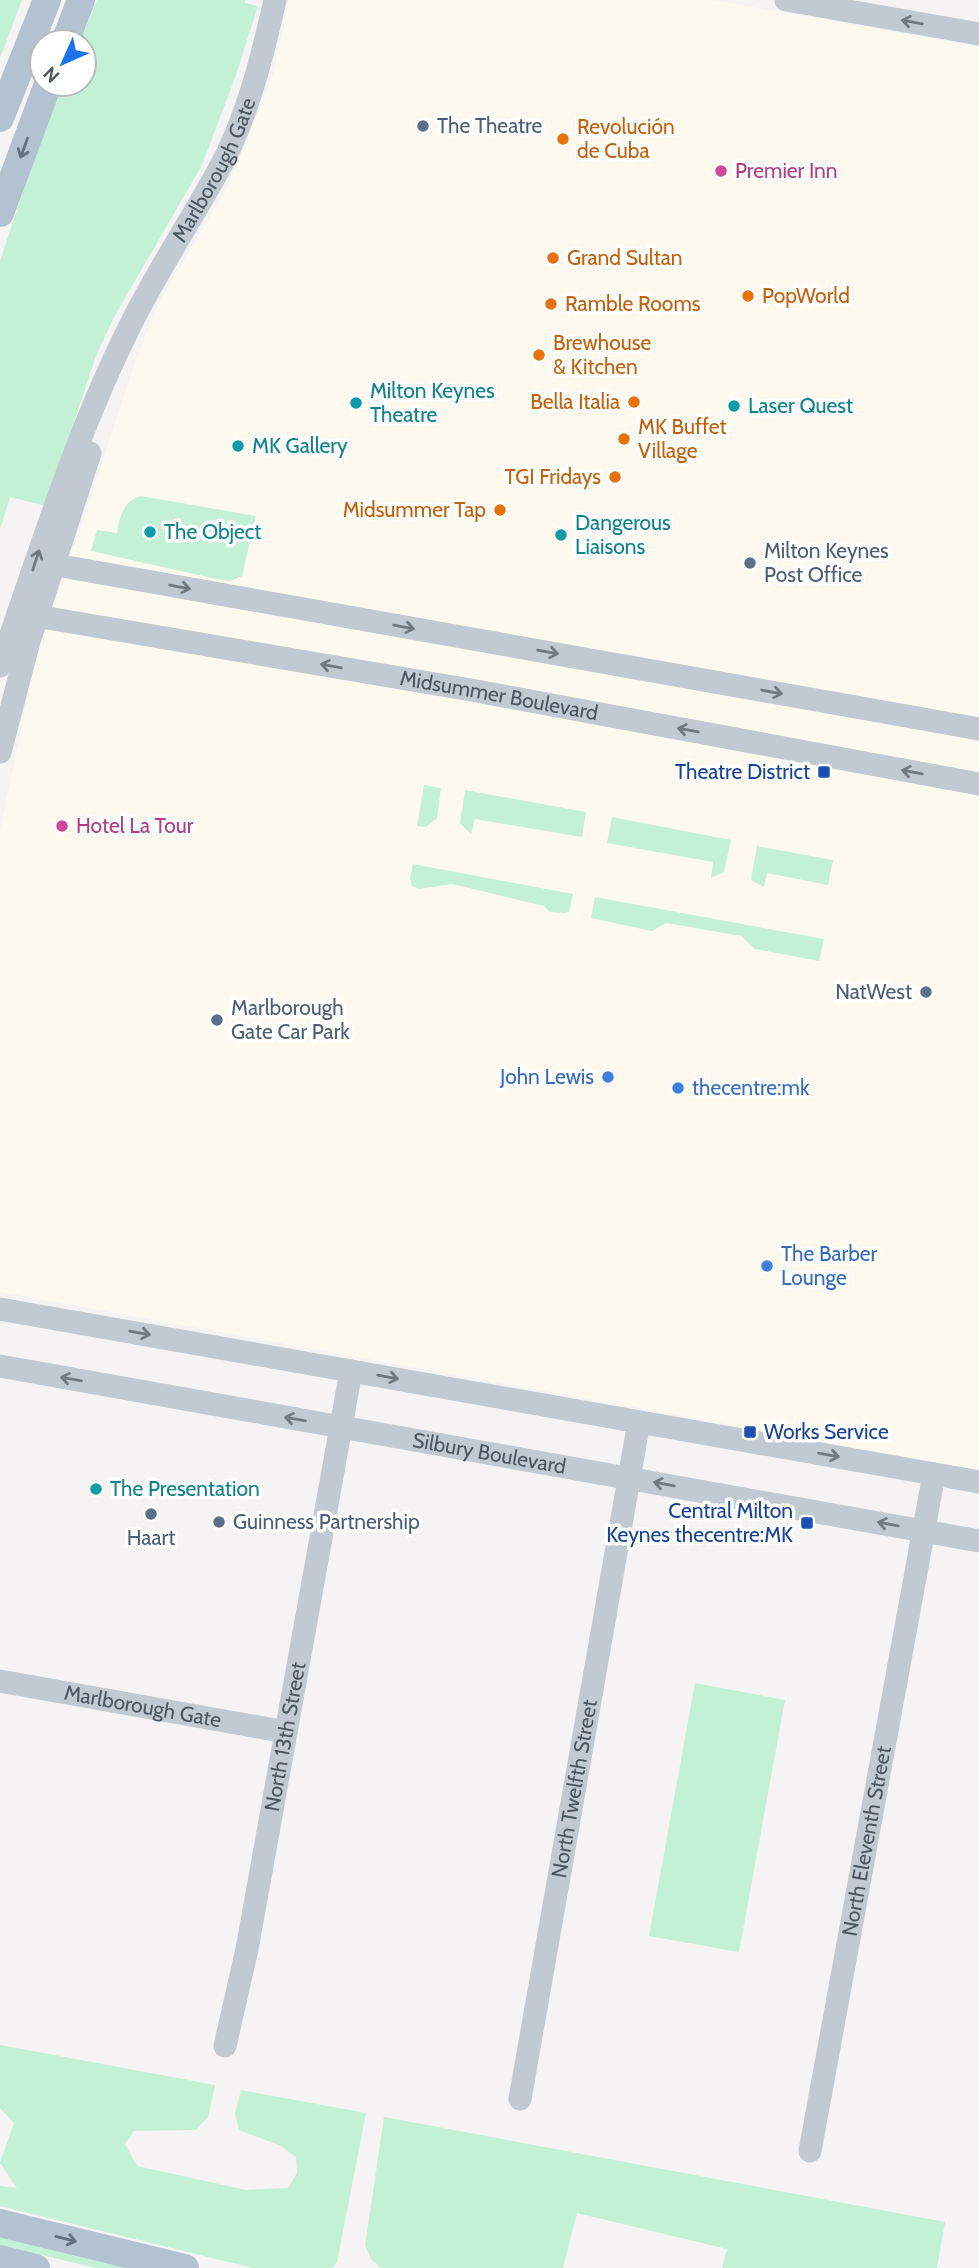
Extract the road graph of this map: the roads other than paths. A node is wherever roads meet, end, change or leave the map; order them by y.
1 (47, 0) edge
2 (81, 0) edge
3 (275, 0) edge
4 (786, 0) edge
5 (70, 28) edge
6 (979, 34) edge
7 (43, 98) edge
8 (0, 118) edge
9 (0, 213) edge
10 (63, 509) junction
11 (56, 565) junction
12 (28, 615) junction
13 (11, 663) edge
14 (0, 713) edge
15 (979, 729) edge
16 (0, 752) edge
17 (979, 784) edge
18 (0, 1309) edge
19 (0, 1366) edge
20 (351, 1371) junction
21 (639, 1422) junction
22 (342, 1427) junction
23 (934, 1474) junction
24 (629, 1478) junction
25 (979, 1482) edge
26 (924, 1531) junction
27 (979, 1541) edge
28 (0, 1681) edge
29 (286, 1732) junction
30 (225, 2046) dead end
31 (520, 2099) dead end
32 (810, 2151) dead end
33 (0, 2223) edge
34 (0, 2259) edge
35 (36, 2268) edge
36 (185, 2268) edge

1 - 8 main road
2 - 5 main road
3 - 10 street, Marlborough Gate
6 -> 4 street
7 -> 9 main road
10 - 11 street, Marlborough Gate
12 -> 10 street, Marlborough Gate
11 - 12 street, Marlborough Gate
11 -> 15 street
12 - 13 street, Marlborough Gate
12 - 13 street, Marlborough Gate
17 -> 12 street, Midsummer Boulevard
13 - 14 street, Marlborough Gate
13 - 16 street, Marlborough Gate
18 -> 20 street
22 -> 19 street, Silbury Boulevard
20 -> 21 street
20 - 22 street, North 13th Street
21 -> 23 street
21 - 24 street, North Twelfth Street
22 - 24 street, Silbury Boulevard
22 - 29 street, North 13th Street
23 - 25 street
23 - 26 street, North Eleventh Street
26 -> 24 street, Silbury Boulevard
24 - 31 street, North Twelfth Street
26 - 27 street, Silbury Boulevard
26 - 32 street, North Eleventh Street
28 - 29 street, Marlborough Gate
29 - 30 street, North 13th Street
33 -> 36 main road
34 - 35 main road

